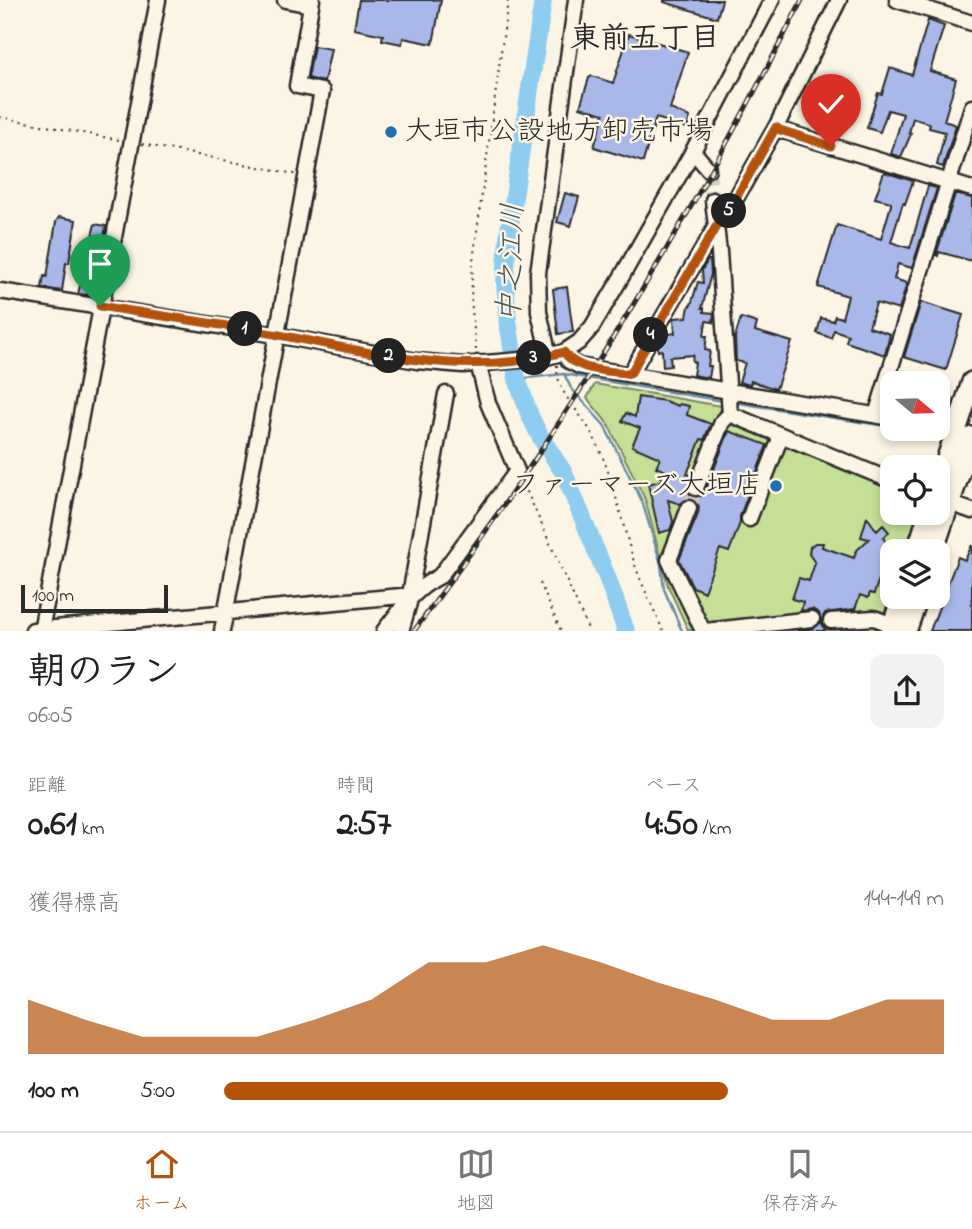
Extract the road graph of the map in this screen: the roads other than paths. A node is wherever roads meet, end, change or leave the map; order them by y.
1 (158, 0) edge
2 (285, 0) edge
3 (576, 0) edge
4 (772, 0) edge
5 (839, 0) edge
6 (897, 0) edge
7 (311, 2) edge
8 (972, 23) edge
9 (972, 107) edge
10 (776, 127) junction
11 (693, 150) junction
12 (708, 169) tunnel mouth
13 (949, 182) junction
14 (972, 189) edge
15 (713, 200) tunnel mouth
16 (717, 225) junction
17 (0, 291) edge
18 (100, 306) junction
19 (276, 335) junction
20 (554, 355) junction
21 (469, 364) junction
22 (630, 374) junction
23 (972, 382) edge
24 (446, 394) dead end
25 (729, 401) junction
26 (876, 415) junction
27 (880, 416) edge
28 (956, 431) edge
29 (780, 436) junction
30 (948, 455) edge
31 (950, 466) edge
32 (880, 476) edge
33 (696, 488) tunnel mouth
34 (950, 503) edge
35 (689, 508) tunnel mouth
36 (972, 512) edge
37 (749, 519) dead end
38 (411, 595) junction
39 (896, 609) edge
40 (914, 609) edge
41 (226, 612) junction
42 (812, 619) dead end
43 (831, 621) dead end
44 (888, 626) edge
45 (41, 630) edge
46 (33, 631) edge
47 (222, 631) edge
48 (384, 631) edge
49 (401, 631) edge
50 (704, 631) edge
51 (906, 631) edge

1 - 18 street
2 - 7 street
3 - 20 street
4 - 11 street
5 - 10 street
6 - 8 street
7 - 19 street
9 - 13 street
10 - 13 street
10 - 16 street
11 - 12 street
11 - 20 street
13 - 14 street
13 - 26 street
15 - 16 street
16 - 22 street
16 - 25 street
17 - 18 street
18 - 19 street
18 - 45 street
19 - 21 street
19 - 41 street
20 - 21 street
20 - 22 street
21 - 38 street
22 - 25 street
23 - 28 main road
24 - 38 street
25 - 26 street
25 - 29 street
25 - 33 street
26 - 27 street
28 - 30 main road
28 - 31 main road
29 - 32 street
29 - 37 street
34 - 36 street
35 - 50 street
38 - 41 street
38 - 48 street
38 - 49 street
39 - 44 main road
40 - 51 main road
41 - 45 street
41 - 47 street
42 - 50 street
43 - 44 street
45 - 46 street

